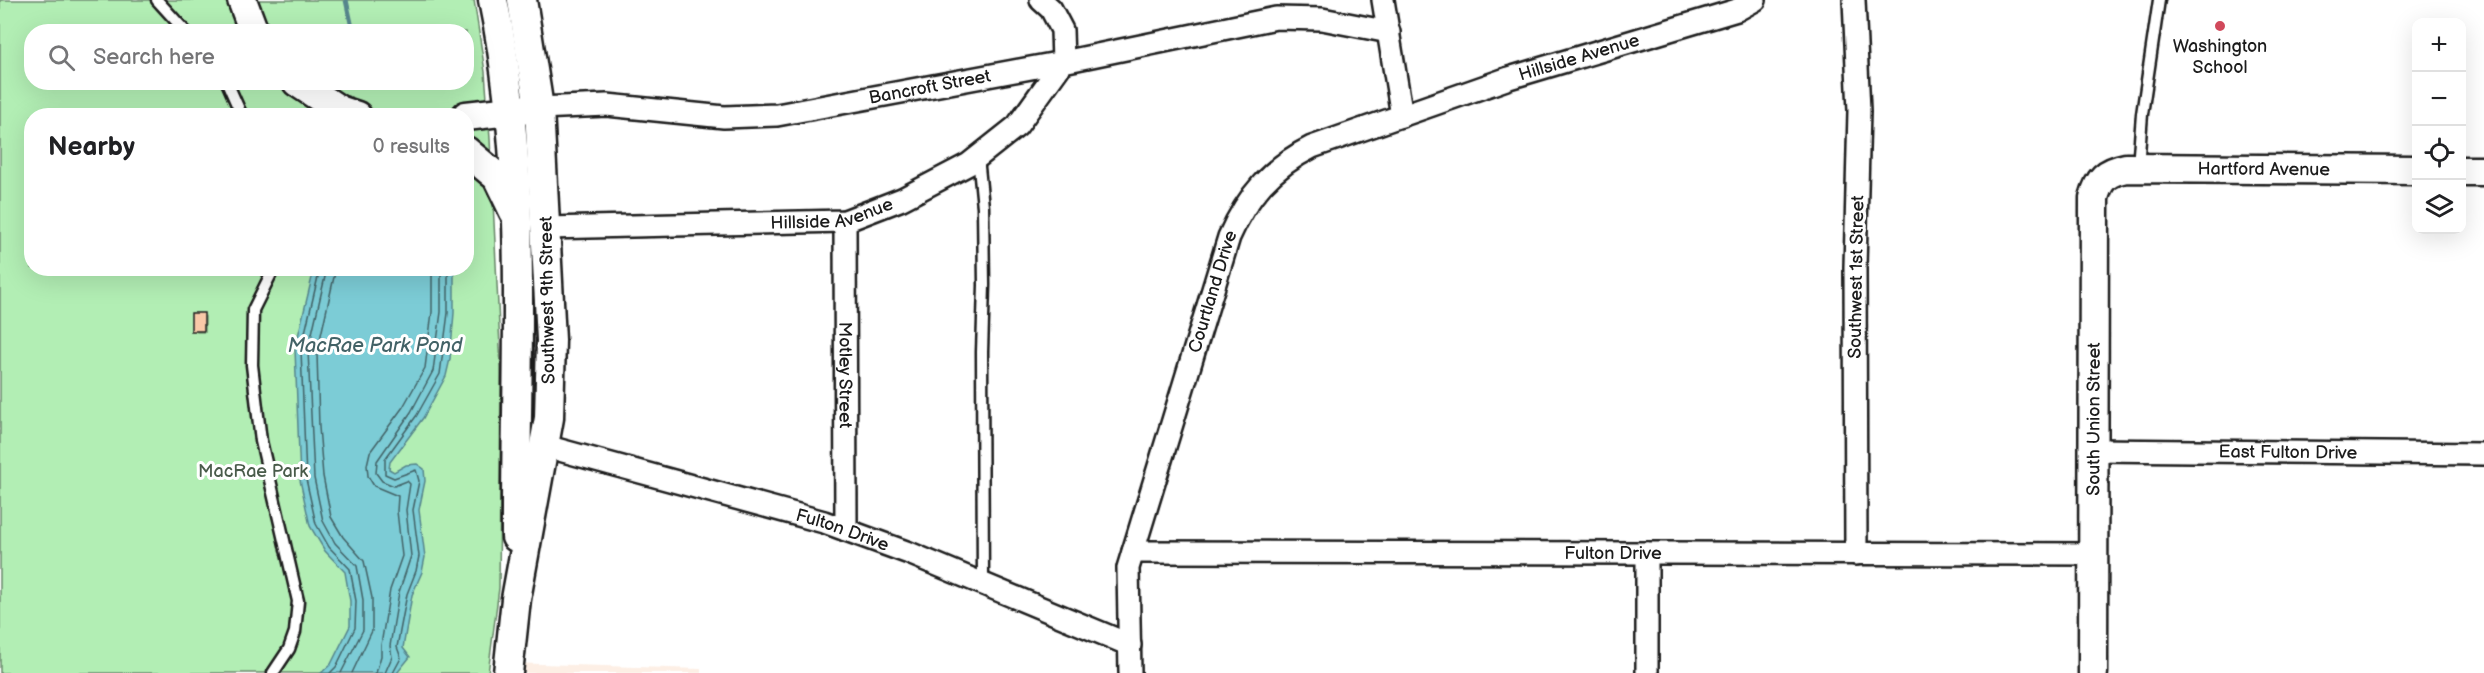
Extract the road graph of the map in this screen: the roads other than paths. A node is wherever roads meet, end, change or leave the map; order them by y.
1 (157, 0) edge
2 (242, 0) edge
3 (493, 0) edge
4 (522, 0) edge
5 (1041, 0) edge
6 (1383, 0) edge
7 (1755, 0) edge
8 (1854, 0) edge
9 (2159, 0) edge
10 (179, 24) edge
11 (251, 24) edge
12 (1389, 33) junction
13 (1063, 62) junction
14 (231, 90) edge
15 (309, 90) edge
16 (238, 108) edge
17 (336, 108) edge
18 (539, 108) junction
19 (511, 111) junction
20 (474, 115) edge
21 (1402, 116) junction
22 (978, 157) junction
23 (474, 158) edge
24 (2124, 169) junction
25 (2412, 170) edge
26 (2466, 171) edge
27 (2484, 171) edge
28 (845, 221) junction
29 (547, 228) junction
30 (519, 269) junction
31 (270, 276) edge
32 (545, 446) junction
33 (2093, 450) junction
34 (2484, 454) edge
35 (846, 530) junction
36 (1133, 552) junction
37 (1647, 553) junction
38 (1856, 554) junction
39 (2093, 554) junction
40 (983, 584) junction
41 (516, 599) junction
42 (1130, 645) junction
43 (273, 673) edge
44 (508, 673) edge
45 (1130, 673) edge
46 (1647, 673) edge
47 (2093, 673) edge

1 - 10 lane
2 - 11 main road
3 - 19 main road, Southwest 9th Street
4 - 18 main road, Southwest 9th Street
5 - 13 street
6 - 12 street
7 - 21 street, Hillside Avenue
8 - 38 street, Southwest 1st Street
9 - 24 lane
12 - 13 street, Bancroft Street
12 - 21 street
13 - 18 street, Bancroft Street
13 - 22 street, Hillside Avenue
14 - 16 lane
15 - 17 main road
18 - 19 main road, Bancroft Street
18 - 29 main road, Southwest 9th Street
19 - 20 main road, Bancroft Street
19 - 30 main road, Southwest 9th Street
21 - 36 street, Courtland Drive
22 - 28 street, Hillside Avenue
22 - 40 lane
23 - 30 main road
24 - 25 main road, Hartford Avenue
24 - 33 main road, South Union Street
26 - 27 main road
28 - 29 street, Hillside Avenue
28 - 35 street, Motley Street
29 - 32 main road, Southwest 9th Street
30 - 41 main road, Southwest 9th Street
31 - 43 lane
32 - 35 street, Fulton Drive
32 - 41 main road, Southwest 9th Street
33 - 34 street, East Fulton Drive
33 - 39 main road, South Union Street
35 - 40 street, Fulton Drive
36 - 37 street, Fulton Drive
36 - 42 street, Courtland Drive
37 - 38 street, Fulton Drive
37 - 46 street
38 - 39 street, Fulton Drive
39 - 47 main road, South Union Street
40 - 42 street, Fulton Drive
41 - 44 main road, Southwest 9th Street
42 - 45 street, Courtland Drive

